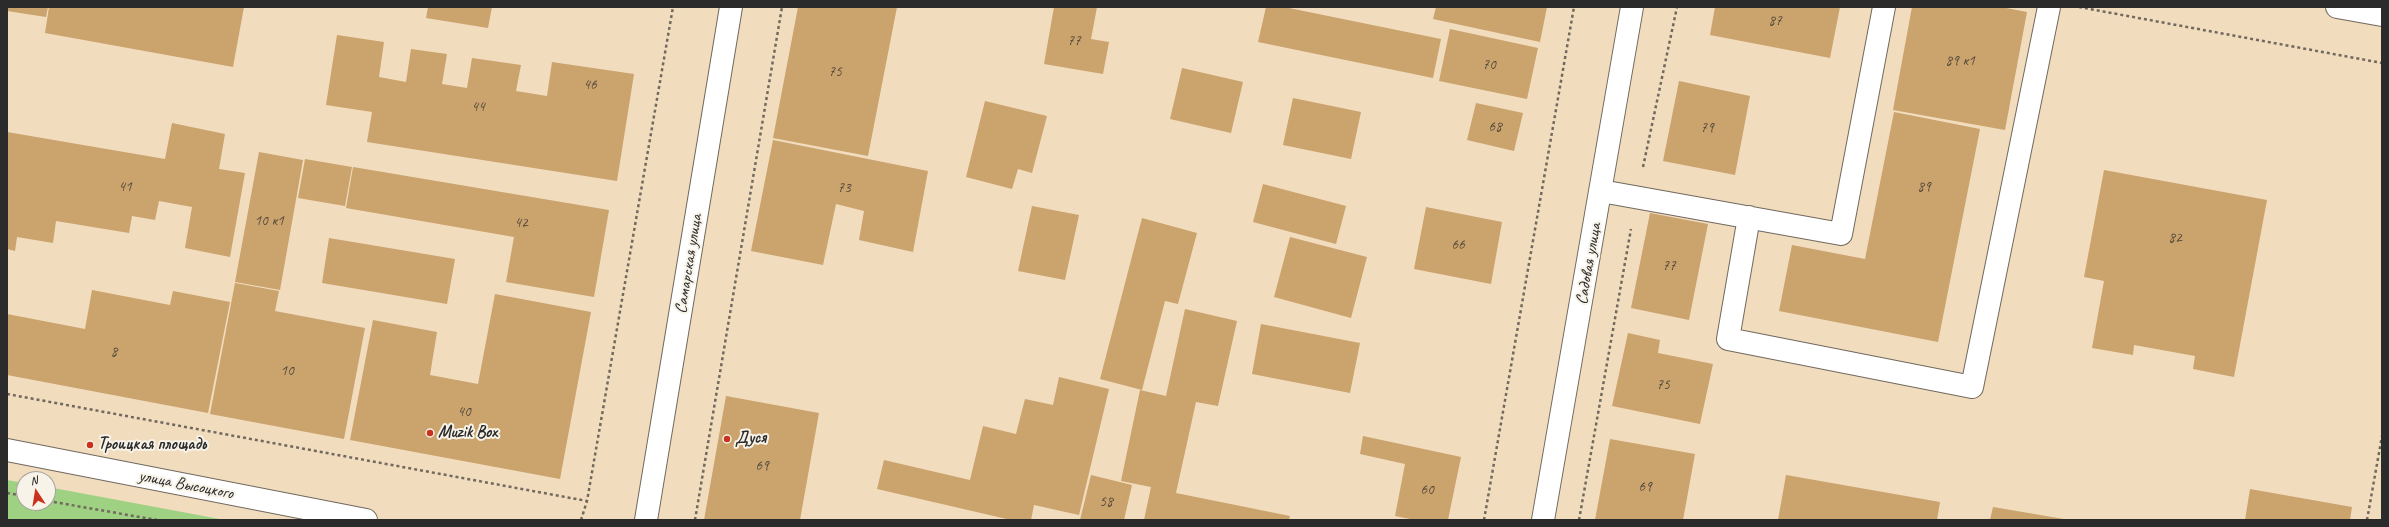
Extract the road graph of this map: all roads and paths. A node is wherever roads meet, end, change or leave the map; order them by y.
1 (673, 7) edge
2 (732, 7) edge
3 (782, 7) edge
4 (1574, 7) edge
5 (1632, 7) edge
6 (1677, 7) edge
7 (1884, 7) edge
8 (2049, 7) edge
9 (2079, 7) edge
10 (2337, 7) edge
11 (2382, 15) edge
12 (2382, 63) edge
13 (1601, 191) junction
14 (1636, 198) junction
15 (1749, 217) junction
16 (7, 394) edge
17 (2382, 436) edge
18 (7, 450) edge
19 (587, 501) junction
20 (56, 502) edge
21 (158, 520) edge
22 (366, 520) edge
23 (581, 520) edge
24 (646, 520) edge
25 (695, 520) edge
26 (1484, 520) edge
27 (1543, 520) edge
28 (1580, 520) edge
29 (2367, 520) edge

1 - 19 path
2 - 24 street, Самарская улица
3 - 25 path
4 - 26 path
5 - 13 street, Садовая улица
6 - 14 path
7 - 15 street
8 - 15 street
9 - 12 path
10 - 11 street
13 - 14 street
13 - 27 street, Садовая улица
14 - 15 street
14 - 28 path
16 - 19 path
17 - 29 path
18 - 22 street, улица Высоцкого
19 - 23 path
20 - 21 path

